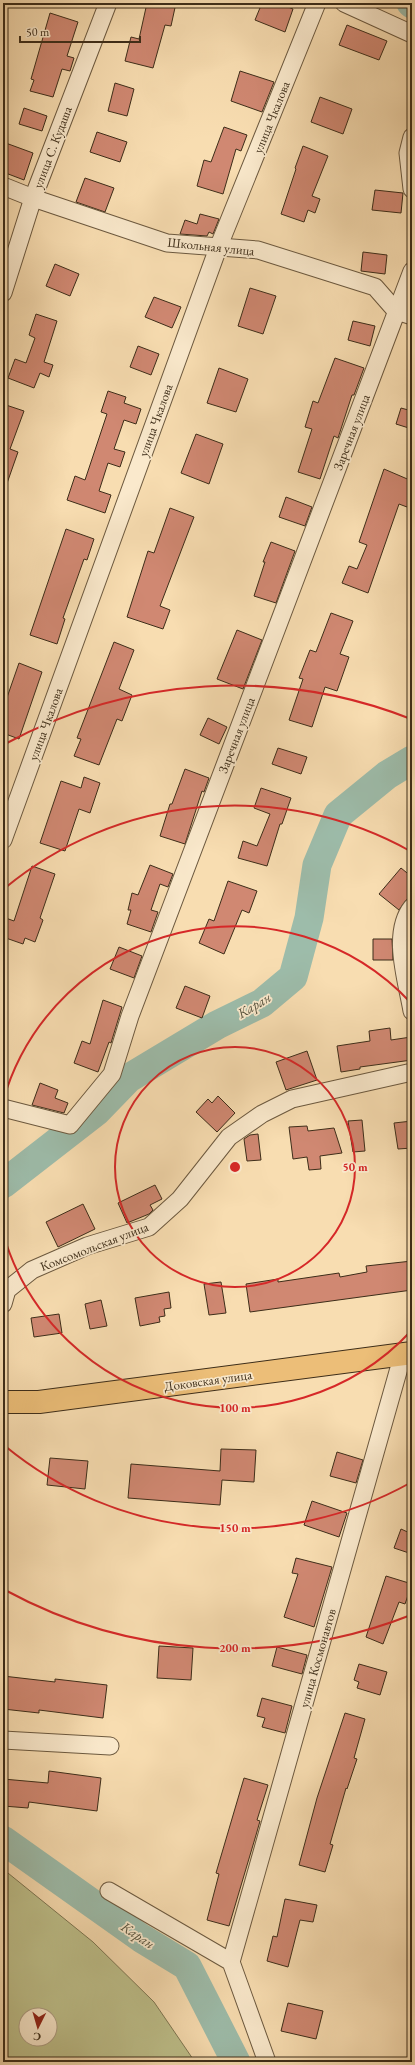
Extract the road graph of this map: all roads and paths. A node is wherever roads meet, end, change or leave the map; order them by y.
1 (108, 3) edge
2 (317, 3) edge
3 (344, 3) edge
4 (412, 34) edge
5 (412, 137) edge
6 (3, 186) edge
7 (412, 189) edge
8 (33, 198) junction
9 (218, 248) junction
10 (412, 271) edge
11 (3, 293) edge
12 (404, 314) edge
13 (3, 840) edge
14 (412, 907) edge
15 (412, 1011) edge
16 (412, 1072) edge
17 (3, 1108) edge
18 (3, 1304) edge
19 (408, 1353) edge
20 (3, 1402) edge
21 (3, 1740) edge
22 (110, 1746) dead end
23 (109, 1891) dead end
24 (231, 1962) junction
25 (267, 2062) edge

1 - 8 street, улица С. Кудаша
2 - 9 street, улица Чкалова
3 - 4 street
5 - 7 street
6 - 8 street, Школьная улица
8 - 9 street, Школьная улица
8 - 11 street, улица С. Кудаша
9 - 12 street, Школьная улица
9 - 13 street, улица Чкалова
10 - 12 street, Заречная улица
12 - 17 street, Заречная улица
14 - 15 street
16 - 18 street, Комсомольская улица
19 - 20 main road, Доковская улица
19 - 24 street, улица Космонавтов
21 - 22 street
23 - 24 street
24 - 25 street

